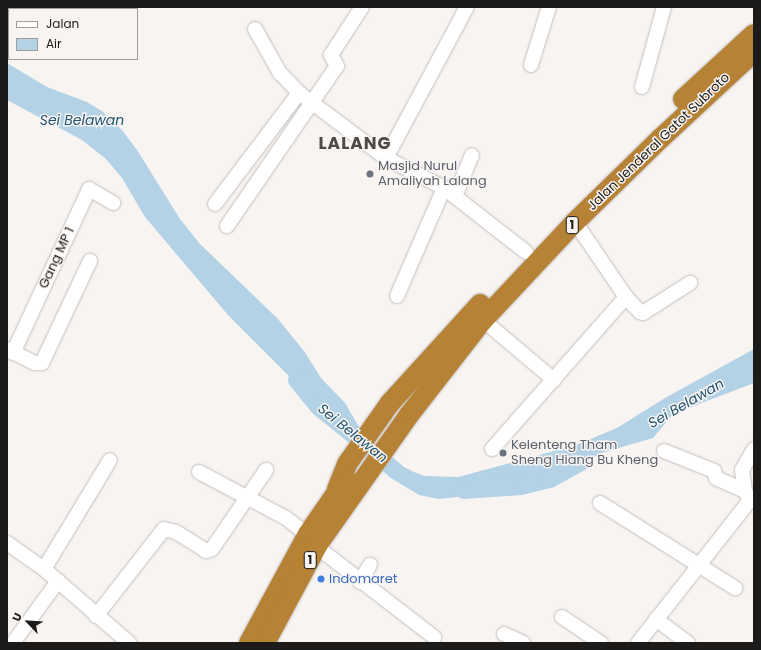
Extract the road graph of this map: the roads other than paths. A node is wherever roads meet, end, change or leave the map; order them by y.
1 (362, 7) edge
2 (467, 7) edge
3 (549, 7) edge
4 (664, 7) edge
5 (255, 29) dead end
6 (754, 34) edge
7 (754, 52) edge
8 (531, 66) dead end
9 (642, 87) dead end
10 (299, 93) junction
11 (313, 104) junction
12 (472, 155) dead end
13 (386, 158) junction
14 (444, 188) junction
15 (455, 196) junction
16 (113, 203) dead end
17 (215, 204) dead end
18 (575, 222) junction
19 (227, 226) dead end
20 (526, 252) junction
21 (90, 261) dead end
22 (690, 283) dead end
23 (397, 296) dead end
24 (626, 296) junction
25 (483, 320) junction
26 (10, 351) edge
27 (554, 380) junction
28 (399, 408) junction
29 (492, 449) dead end
30 (754, 449) edge
31 (664, 451) dead end
32 (110, 460) dead end
33 (266, 470) dead end
34 (199, 472) dead end
35 (354, 472) junction
36 (245, 497) junction
37 (750, 497) edge
38 (600, 503) dead end
39 (314, 542) junction
40 (7, 543) edge
41 (370, 564) dead end
42 (699, 567) junction
43 (44, 569) junction
44 (58, 581) junction
45 (360, 582) junction
46 (735, 588) dead end
47 (96, 616) junction
48 (562, 618) dead end
49 (656, 619) junction
50 (504, 634) dead end
51 (435, 641) edge
52 (14, 643) edge
53 (129, 643) edge
54 (249, 643) edge
55 (265, 643) edge
56 (523, 643) edge
57 (601, 643) edge
58 (638, 643) edge
59 (688, 643) edge

1 - 11 street
2 - 13 street
3 - 8 street
4 - 9 street
5 - 10 street
6 - 20 highway, Jalan Jenderal Gatot Subroto / 1
7 - 18 highway, Jalan Jenderal Gatot Subroto / 1
10 - 11 street
10 - 17 street
11 - 13 street
11 - 19 street
12 - 15 street
13 - 14 street
14 - 15 street
14 - 23 street
15 - 20 street
16 - 26 street, Gang MP 1
18 - 24 street
18 - 25 highway, Jalan Jenderal Gatot Subroto / 1
20 - 28 highway, Jalan Jenderal Gatot Subroto / 1
21 - 26 street
22 - 24 street
24 - 27 street
25 - 27 street
25 - 28 highway, Jalan Jenderal Gatot Subroto / 1
27 - 29 street
28 - 35 highway, 1
30 - 37 street
31 - 37 street
32 - 43 street
33 - 36 street
34 - 36 street
35 - 39 highway, 1
35 - 39 highway, 1
36 - 39 street
36 - 47 street
37 - 42 street
38 - 42 street
39 - 45 street
39 - 54 highway, 1
39 - 55 highway, 1
40 - 43 street
41 - 45 street
42 - 46 street
42 - 49 street
43 - 44 street
44 - 47 street
44 - 52 street
45 - 51 street
47 - 53 street
48 - 57 street
49 - 58 street
49 - 59 street
50 - 56 street

